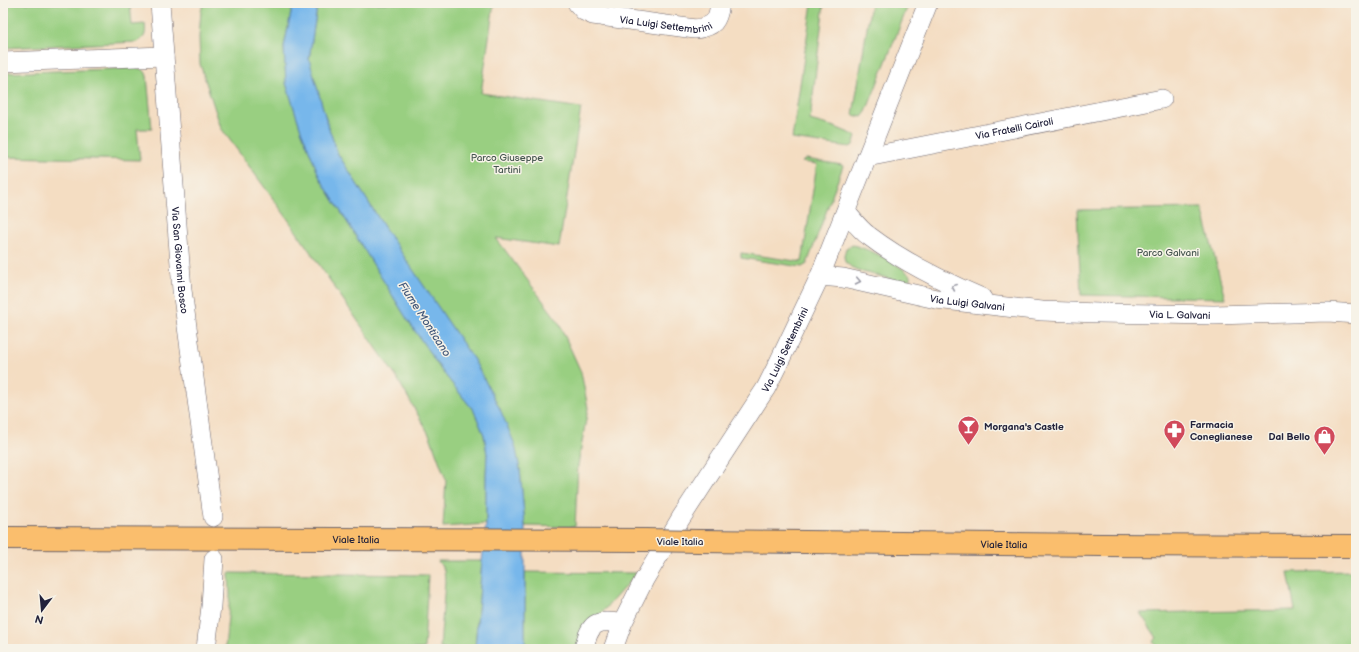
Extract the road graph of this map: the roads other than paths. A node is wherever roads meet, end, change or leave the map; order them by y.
1 (160, 3) edge
2 (577, 3) edge
3 (720, 3) edge
4 (928, 3) edge
5 (164, 56) junction
6 (3, 62) edge
7 (1162, 99) dead end
8 (867, 157) junction
9 (846, 212) junction
10 (820, 276) junction
11 (1003, 307) junction
12 (1356, 314) edge
13 (213, 517) dead end
14 (3, 538) edge
15 (1356, 546) edge
16 (214, 559) dead end
17 (622, 624) junction
18 (206, 649) edge
19 (584, 649) edge
20 (613, 649) edge

1 - 5 street, Via San Giovanni Bosco
2 - 3 street, Via Luigi Settembrini
4 - 8 street, Via Luigi Settembrini
5 - 6 street
5 - 13 street, Via San Giovanni Bosco
7 - 8 street, Via Fratelli Cairoli
8 - 9 street, Via Luigi Settembrini
9 - 10 street, Via Luigi Settembrini
11 -> 9 street, Via Luigi Galvani
10 -> 11 street, Via Luigi Galvani
10 - 17 street, Via Luigi Settembrini
11 - 12 street, Via L. Galvani
14 - 15 main road, Viale Italia, bridge
16 - 18 street
17 - 19 street
17 - 20 street, Via Luigi Settembrini

